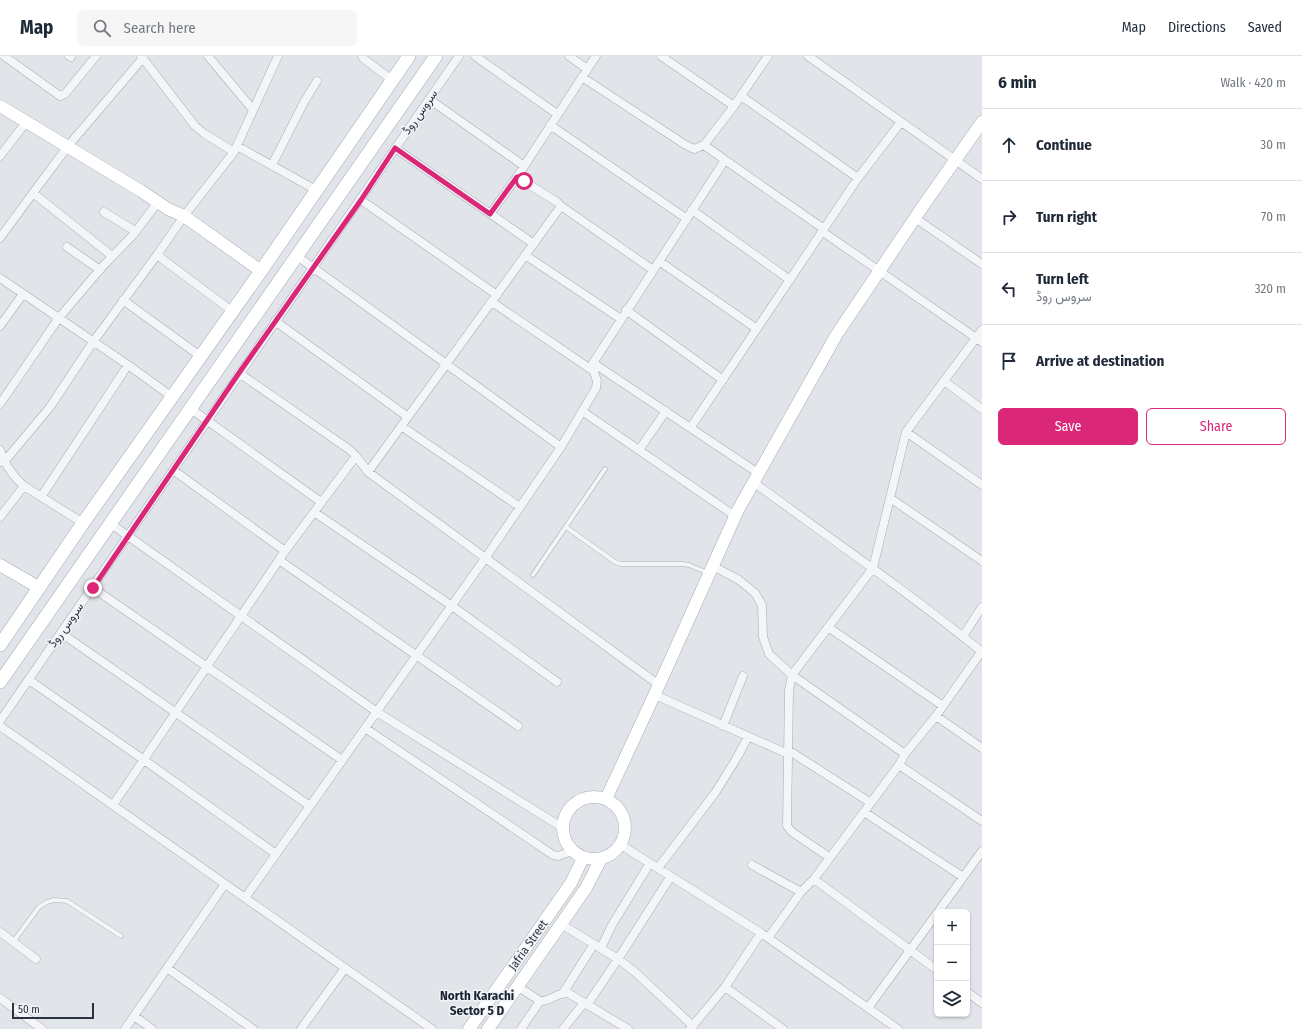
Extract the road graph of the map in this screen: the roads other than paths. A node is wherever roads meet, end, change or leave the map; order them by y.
1 (4, 56) edge
2 (96, 56) edge
3 (208, 56) edge
4 (278, 56) edge
5 (362, 56) edge
6 (409, 56) edge
7 (436, 56) edge
8 (460, 56) edge
9 (475, 56) edge
10 (569, 56) edge
11 (596, 56) edge
12 (661, 56) edge
13 (768, 56) edge
14 (808, 56) edge
15 (142, 57) edge
16 (587, 69) junction
17 (582, 76) junction
18 (392, 80) junction
19 (317, 81) dead end
20 (740, 96) junction
21 (429, 100) junction
22 (0, 106) edge
23 (734, 106) junction
24 (253, 110) junction
25 (557, 114) junction
26 (27, 121) junction
27 (901, 122) junction
28 (982, 122) edge
29 (550, 124) junction
30 (704, 145) junction
31 (68, 146) junction
32 (395, 148) junction
33 (235, 149) junction
34 (0, 156) edge
35 (725, 160) junction
36 (955, 160) junction
37 (272, 165) junction
38 (524, 166) junction
39 (517, 177) junction
40 (858, 178) junction
41 (982, 179) edge
42 (316, 190) junction
43 (32, 192) junction
44 (361, 200) junction
45 (158, 202) junction
46 (561, 206) junction
47 (692, 210) junction
48 (104, 212) dead end
49 (490, 214) junction
50 (184, 216) junction
51 (915, 218) junction
52 (687, 219) junction
53 (823, 230) junction
54 (135, 231) junction
55 (0, 238) edge
56 (534, 244) junction
57 (67, 247) dead end
58 (157, 255) junction
59 (525, 255) junction
60 (112, 256) junction
61 (297, 256) junction
62 (659, 261) junction
63 (982, 264) edge
64 (313, 268) junction
65 (100, 270) junction
66 (653, 270) junction
67 (261, 271) junction
68 (879, 271) junction
69 (0, 278) edge
70 (790, 280) junction
71 (22, 294) junction
72 (497, 295) junction
73 (123, 300) junction
74 (492, 302) junction
75 (626, 310) junction
76 (232, 311) junction
77 (58, 318) junction
78 (621, 319) junction
79 (276, 321) junction
80 (0, 326) edge
81 (757, 329) junction
82 (982, 330) edge
83 (979, 340) edge
84 (94, 342) junction
85 (200, 356) junction
86 (128, 365) junction
87 (446, 365) junction
88 (592, 366) junction
89 (239, 373) junction
90 (723, 380) junction
91 (944, 381) junction
92 (171, 396) junction
93 (0, 404) edge
94 (191, 409) junction
95 (982, 409) edge
96 (582, 411) junction
97 (666, 411) junction
98 (408, 417) junction
99 (207, 420) junction
100 (401, 426) junction
101 (691, 428) junction
102 (906, 432) junction
103 (561, 447) junction
104 (0, 450) edge
105 (639, 450) junction
106 (356, 456) junction
107 (2, 462) edge
108 (605, 469) dead end
109 (173, 470) junction
110 (368, 472) junction
111 (756, 478) junction
112 (982, 485) edge
113 (24, 486) junction
114 (41, 497) junction
115 (890, 498) junction
116 (321, 502) junction
117 (520, 507) junction
118 (314, 512) junction
119 (735, 516) junction
120 (0, 517) edge
121 (83, 523) junction
122 (111, 524) junction
123 (566, 527) junction
124 (129, 535) junction
125 (285, 551) junction
126 (486, 557) junction
127 (280, 560) junction
128 (982, 561) edge
129 (0, 565) edge
130 (873, 568) junction
131 (711, 570) junction
132 (533, 575) dead end
133 (38, 587) junction
134 (93, 588) junction
135 (452, 606) junction
136 (982, 607) edge
137 (241, 616) junction
138 (828, 627) junction
139 (61, 633) junction
140 (963, 636) junction
141 (0, 645) edge
142 (982, 652) edge
143 (416, 656) junction
144 (207, 666) junction
145 (743, 676) dead end
146 (792, 676) junction
147 (29, 680) junction
148 (0, 682) edge
149 (557, 682) dead end
150 (657, 690) junction
151 (943, 706) junction
152 (377, 712) junction
153 (176, 713) junction
154 (936, 716) junction
155 (0, 721) edge
156 (0, 726) edge
157 (518, 726) dead end
158 (723, 726) junction
159 (365, 728) junction
160 (748, 737) junction
161 (982, 748) edge
162 (788, 752) junction
163 (905, 754) junction
164 (144, 760) junction
165 (342, 760) junction
166 (899, 764) junction
167 (606, 799) junction
168 (870, 803) junction
169 (113, 805) junction
170 (310, 806) junction
171 (864, 812) junction
172 (982, 821) edge
173 (562, 828) junction
174 (621, 845) junction
175 (572, 851) junction
176 (982, 851) edge
177 (276, 854) junction
178 (583, 858) junction
179 (829, 858) junction
180 (601, 859) junction
181 (650, 863) junction
182 (752, 865) dead end
183 (658, 868) junction
184 (671, 876) junction
185 (963, 877) junction
186 (814, 879) junction
187 (224, 884) junction
188 (801, 892) junction
189 (245, 898) junction
190 (939, 909) edge
191 (934, 916) edge
192 (561, 924) junction
193 (0, 932) edge
194 (121, 936) dead end
195 (765, 936) junction
196 (13, 942) junction
197 (598, 946) junction
198 (910, 950) junction
199 (523, 952) junction
200 (36, 958) dead end
201 (618, 958) junction
202 (535, 960) junction
203 (167, 968) junction
204 (345, 968) junction
205 (934, 968) edge
206 (517, 986) junction
207 (725, 987) junction
208 (563, 993) junction
209 (970, 994) edge
210 (0, 998) edge
211 (540, 1001) junction
212 (982, 1003) edge
213 (585, 1004) junction
214 (868, 1008) junction
215 (134, 1016) junction
216 (692, 1027) edge
217 (42, 1029) edge
218 (125, 1029) edge
219 (152, 1029) edge
220 (253, 1029) edge
221 (302, 1029) edge
222 (432, 1029) edge
223 (469, 1029) edge
224 (488, 1029) edge
225 (521, 1029) edge
226 (563, 1029) edge
227 (628, 1029) edge
228 (783, 1029) edge
229 (897, 1029) edge

1 - 2 street
3 - 24 street
4 - 24 street
5 - 18 street
6 - 18 main road
7 - 61 main road
8 - 21 street, سروس روڈ
9 - 25 street
10 - 16 street
11 - 16 street
12 - 23 street
13 - 20 street
14 - 27 street
15 - 31 street
15 - 33 street
16 - 17 street
17 - 25 street
17 - 30 street
18 - 42 main road
19 - 37 street
20 - 23 street
20 - 40 street
21 - 32 street, سروس روڈ
21 - 38 street
22 - 26 street
23 - 30 street
24 - 33 street
25 - 29 street
26 - 31 street
26 - 34 street
27 - 36 street
27 - 40 street
28 - 36 street
29 - 38 street
29 - 52 street
30 - 35 street
31 - 43 street
31 - 45 street
32 - 44 street, سروس روڈ
32 - 49 street
33 - 37 street
33 - 50 street
35 - 47 street
35 - 53 street
36 - 41 street
36 - 51 street
37 - 42 street
38 - 39 street
39 - 46 street
39 - 49 street
40 - 53 street
42 - 67 main road
43 - 55 street
43 - 60 street
44 - 64 street, سروس روڈ
44 - 72 street
45 - 50 street
45 - 54 street
46 - 56 street
46 - 66 street
47 - 52 street
47 - 70 street
48 - 54 street
49 - 56 street
50 - 58 street
50 - 67 street
51 - 63 street
51 - 68 street
52 - 62 street
53 - 68 street
53 - 70 street
54 - 60 street
56 - 59 street
57 - 65 street
58 - 73 street
58 - 76 street
59 - 72 street
59 - 78 street
60 - 65 street
61 - 64 street
61 - 94 main road
62 - 66 street
62 - 81 street
64 - 79 street, سروس روڈ
64 - 87 street
65 - 77 street
66 - 75 street
67 - 76 main road
68 - 83 street
68 - 111 street
69 - 71 street
70 - 81 street
71 - 77 street
71 - 80 street
72 - 74 street
73 - 84 street
73 - 85 street
74 - 87 street
74 - 88 street
75 - 78 street
75 - 90 street
76 - 85 main road
77 - 84 street
77 - 93 street
78 - 88 street
79 - 89 street, سروس روڈ
79 - 98 street
81 - 90 street
82 - 83 street
83 - 91 street
84 - 86 street
84 - 107 street
85 - 92 main road
86 - 92 street
86 - 114 street
87 - 98 street
87 - 103 street
88 - 96 street
88 - 97 street
89 - 99 street, سروس روڈ
89 - 106 street
90 - 101 street
91 - 95 street
91 - 102 street
92 - 121 main road
94 - 99 street
94 - 122 main road
96 - 103 street
96 - 105 street
97 - 101 street
97 - 105 street
98 - 100 street
99 - 109 street, سروس روڈ
99 - 116 street
100 - 110 street
100 - 117 street
101 - 111 street
102 - 112 street
102 - 115 street
103 - 117 street
104 - 107 street
105 - 119 street
106 - 110 street
106 - 116 street
107 - 113 street
108 - 123 lane
109 - 124 street, سروس روڈ
109 - 125 street
110 - 126 street
111 - 119 street
111 - 130 street
113 - 114 street
113 - 120 street
114 - 121 street
115 - 128 street
115 - 130 street
116 - 118 street
117 - 126 street
118 - 125 street
118 - 135 street
119 - 131 street
121 - 133 main road
122 - 124 street
122 - 148 main road
123 - 131 lane
123 - 132 lane
124 - 134 street, سروس روڈ
124 - 137 street
125 - 127 street
126 - 135 street
126 - 150 street
127 - 137 street
127 - 143 street
129 - 133 street
130 - 138 street
130 - 140 street
131 - 146 street
131 - 150 street
133 - 141 main road
134 - 139 street, سروس روڈ
134 - 144 street
135 - 143 street
135 - 149 street
136 - 140 street
137 - 144 street
137 - 152 street
138 - 146 street
138 - 151 street
139 - 147 street, سروس روڈ
139 - 153 street
140 - 142 street
142 - 151 street
143 - 152 street
143 - 157 street
144 - 153 street
144 - 165 street
145 - 158 street
146 - 162 street
146 - 163 street
147 - 155 street, سروس روڈ
147 - 164 street
150 - 158 street
150 - 167 street
151 - 154 street
152 - 159 street
152 - 173 street
153 - 164 street
153 - 170 street
154 - 161 street
154 - 163 street
156 - 169 street
158 - 160 street
159 - 165 street
159 - 175 street
160 - 162 street
160 - 183 street
162 - 168 street
162 - 179 street
163 - 166 street
164 - 169 street
164 - 177 street
165 - 170 street
166 - 168 street
166 - 172 street
167 - 173 street
167 - 174 street
168 - 171 street
169 - 187 street
170 - 177 street
171 - 179 street
171 - 185 street
173 - 175 street
174 - 180 street
174 - 181 street
175 - 178 street
176 - 185 street
177 - 189 street
178 - 180 street
178 - 199 street, Jafria Street
179 - 186 street
180 - 192 street, Jafria Street
181 - 183 street
181 - 197 street
182 - 188 street
183 - 184 street
184 - 195 street
184 - 201 street
185 - 190 street
186 - 188 street
186 - 198 street
187 - 189 street
187 - 203 street
188 - 195 street
189 - 204 street
191 - 198 street
192 - 197 street
192 - 202 street, Jafria Street
193 - 196 street
194 - 196 lane
195 - 207 street
195 - 214 street
196 - 200 street
197 - 201 street
197 - 208 street
198 - 205 street
198 - 214 street
199 - 202 street
199 - 223 street, Jafria Street
201 - 213 street
201 - 216 street
202 - 206 street, Jafria Street
203 - 215 street
203 - 220 street
204 - 221 street
204 - 222 street
206 - 211 street
206 - 224 street, Jafria Street
207 - 216 street
207 - 228 street
208 - 211 street
208 - 213 street
209 - 212 street
210 - 217 street
211 - 225 street
213 - 226 street
213 - 227 street
214 - 229 street
215 - 218 street
215 - 219 street

